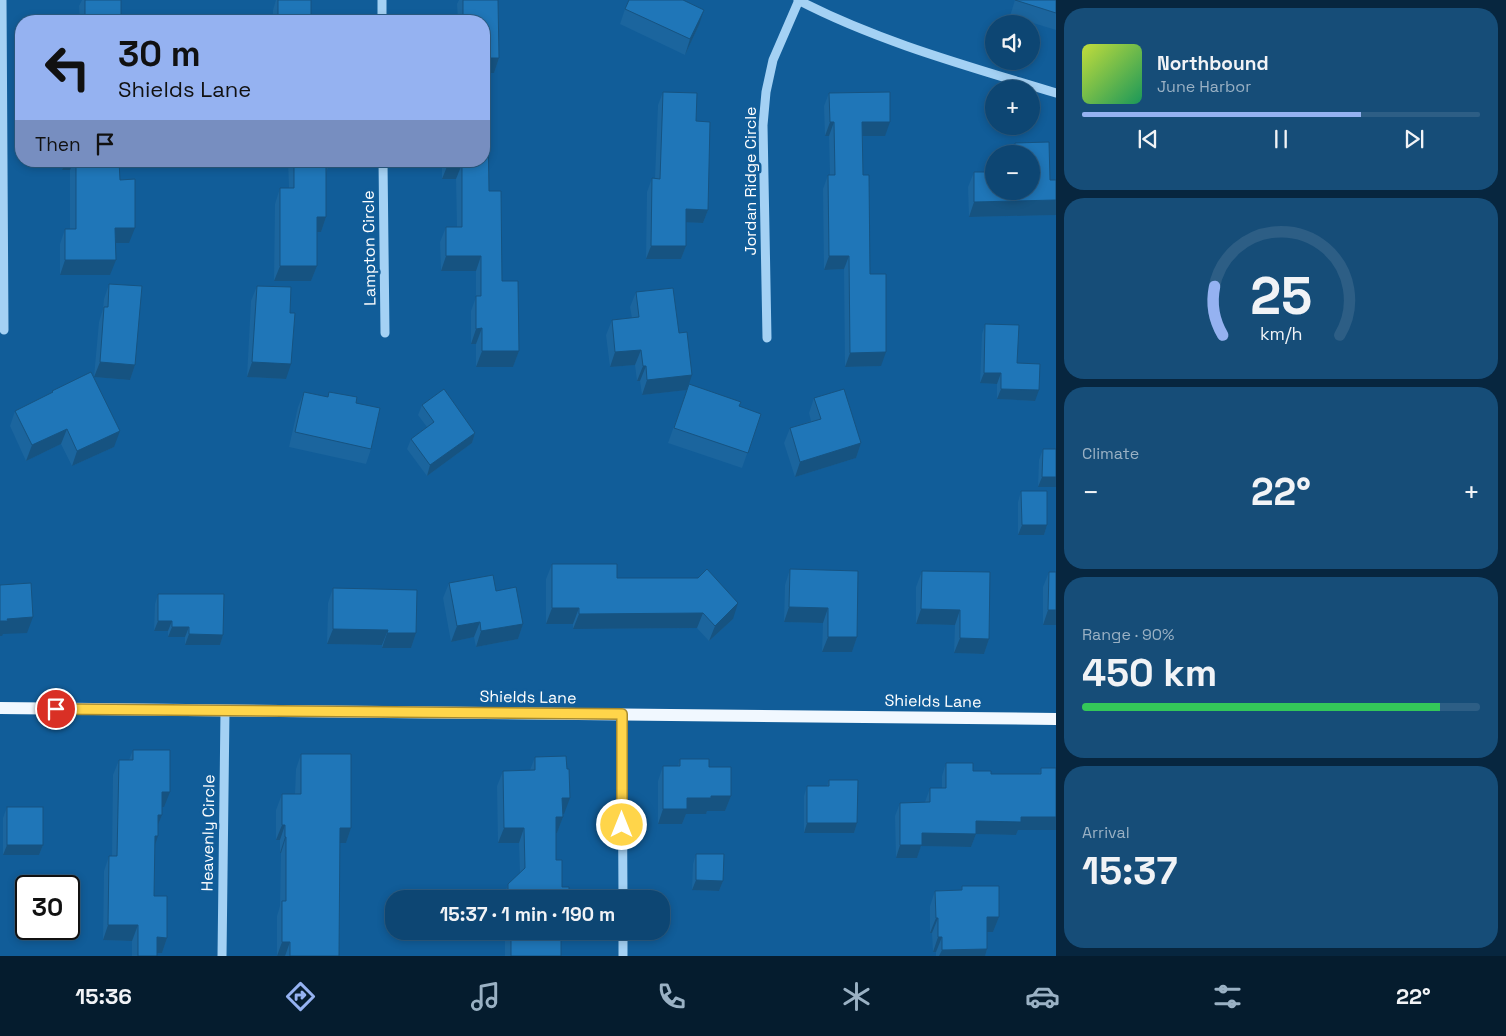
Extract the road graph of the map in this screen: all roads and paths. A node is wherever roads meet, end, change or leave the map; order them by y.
1 (2, 0) edge
2 (382, 0) edge
3 (798, 0) edge
4 (382, 15) edge
5 (1056, 93) edge
6 (383, 167) edge
7 (4, 330) dead end
8 (385, 334) dead end
9 (767, 338) dead end
10 (0, 708) edge
11 (225, 711) junction
12 (622, 714) junction
13 (1056, 719) edge
14 (623, 890) edge
15 (623, 940) edge
16 (222, 956) edge
17 (623, 956) edge

1 - 7 street
2 - 4 street
3 - 5 street
3 - 9 street, Jordan Ridge Circle
6 - 8 street, Lampton Circle
10 - 11 main road, Shields Lane
11 - 12 main road, Shields Lane
11 - 16 street, Heavenly Circle
12 - 13 main road, Shields Lane
12 - 14 street
15 - 17 street

